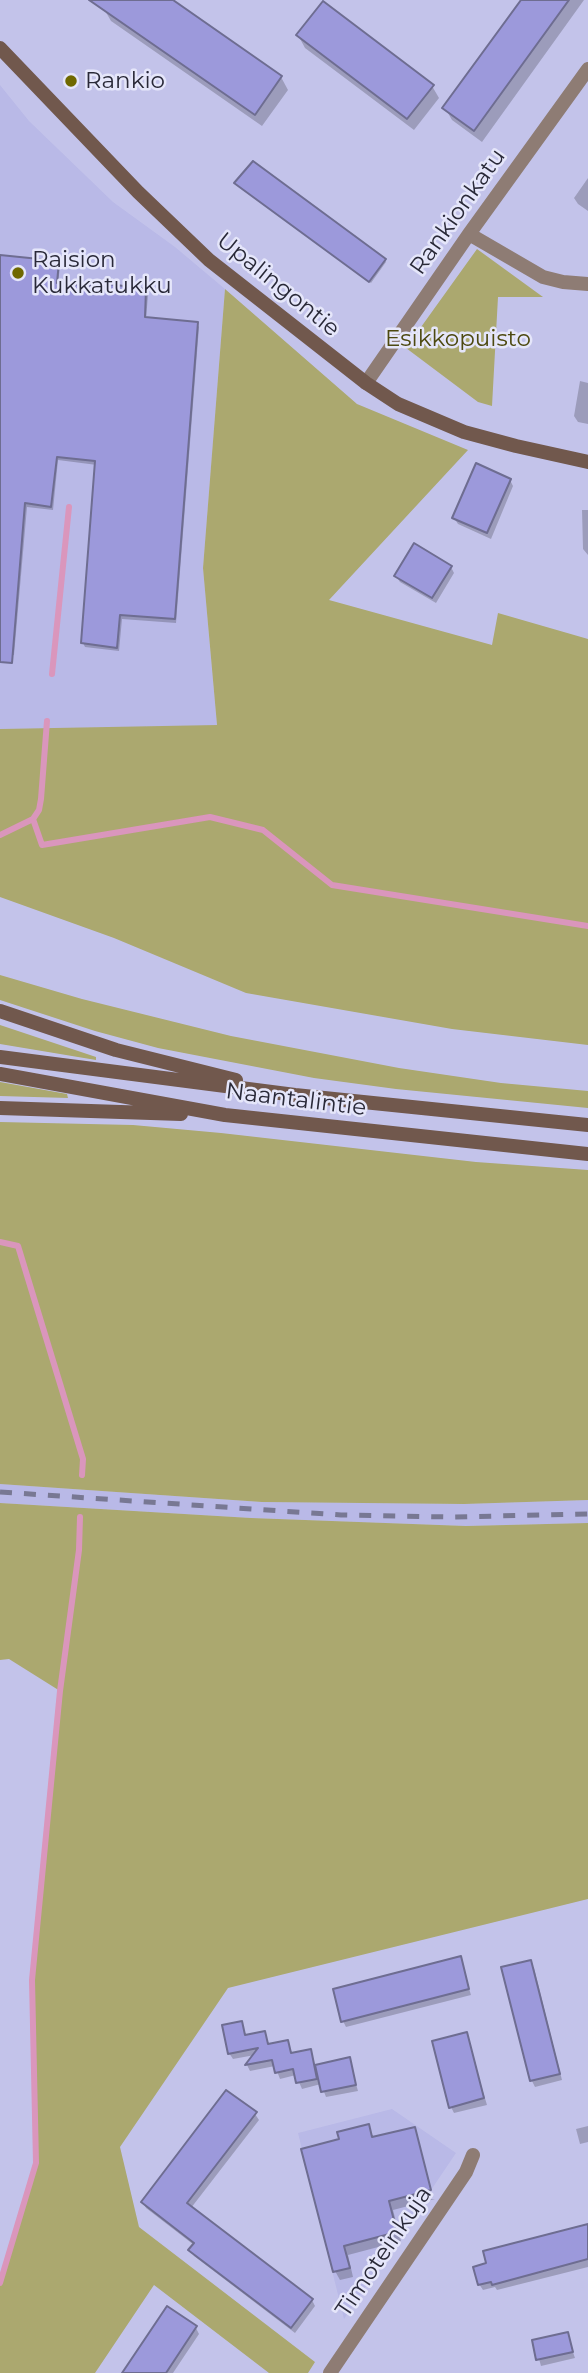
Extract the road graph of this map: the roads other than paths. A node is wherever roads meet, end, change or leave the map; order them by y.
1 (0, 48) edge
2 (588, 69) edge
3 (469, 234) junction
4 (588, 284) edge
5 (366, 383) junction
6 (588, 462) edge
7 (0, 1011) edge
8 (0, 1057) edge
9 (0, 1074) edge
10 (295, 1095) junction
11 (0, 1108) edge
12 (225, 1115) junction
13 (588, 1125) edge
14 (588, 1154) edge
15 (473, 2155) dead end
16 (330, 2373) edge

1 - 5 main road, Upalingontie
2 - 3 street, Rankionkatu
3 - 4 street
3 - 5 street, Rankionkatu
5 - 6 main road, Upalingontie
7 - 10 main road
8 - 10 main road, Naantalintie
9 - 12 main road, Naantalintie
10 - 13 main road, Naantalintie
11 - 12 main road
12 - 14 main road, Naantalintie
15 - 16 street, Timoteinkuja

